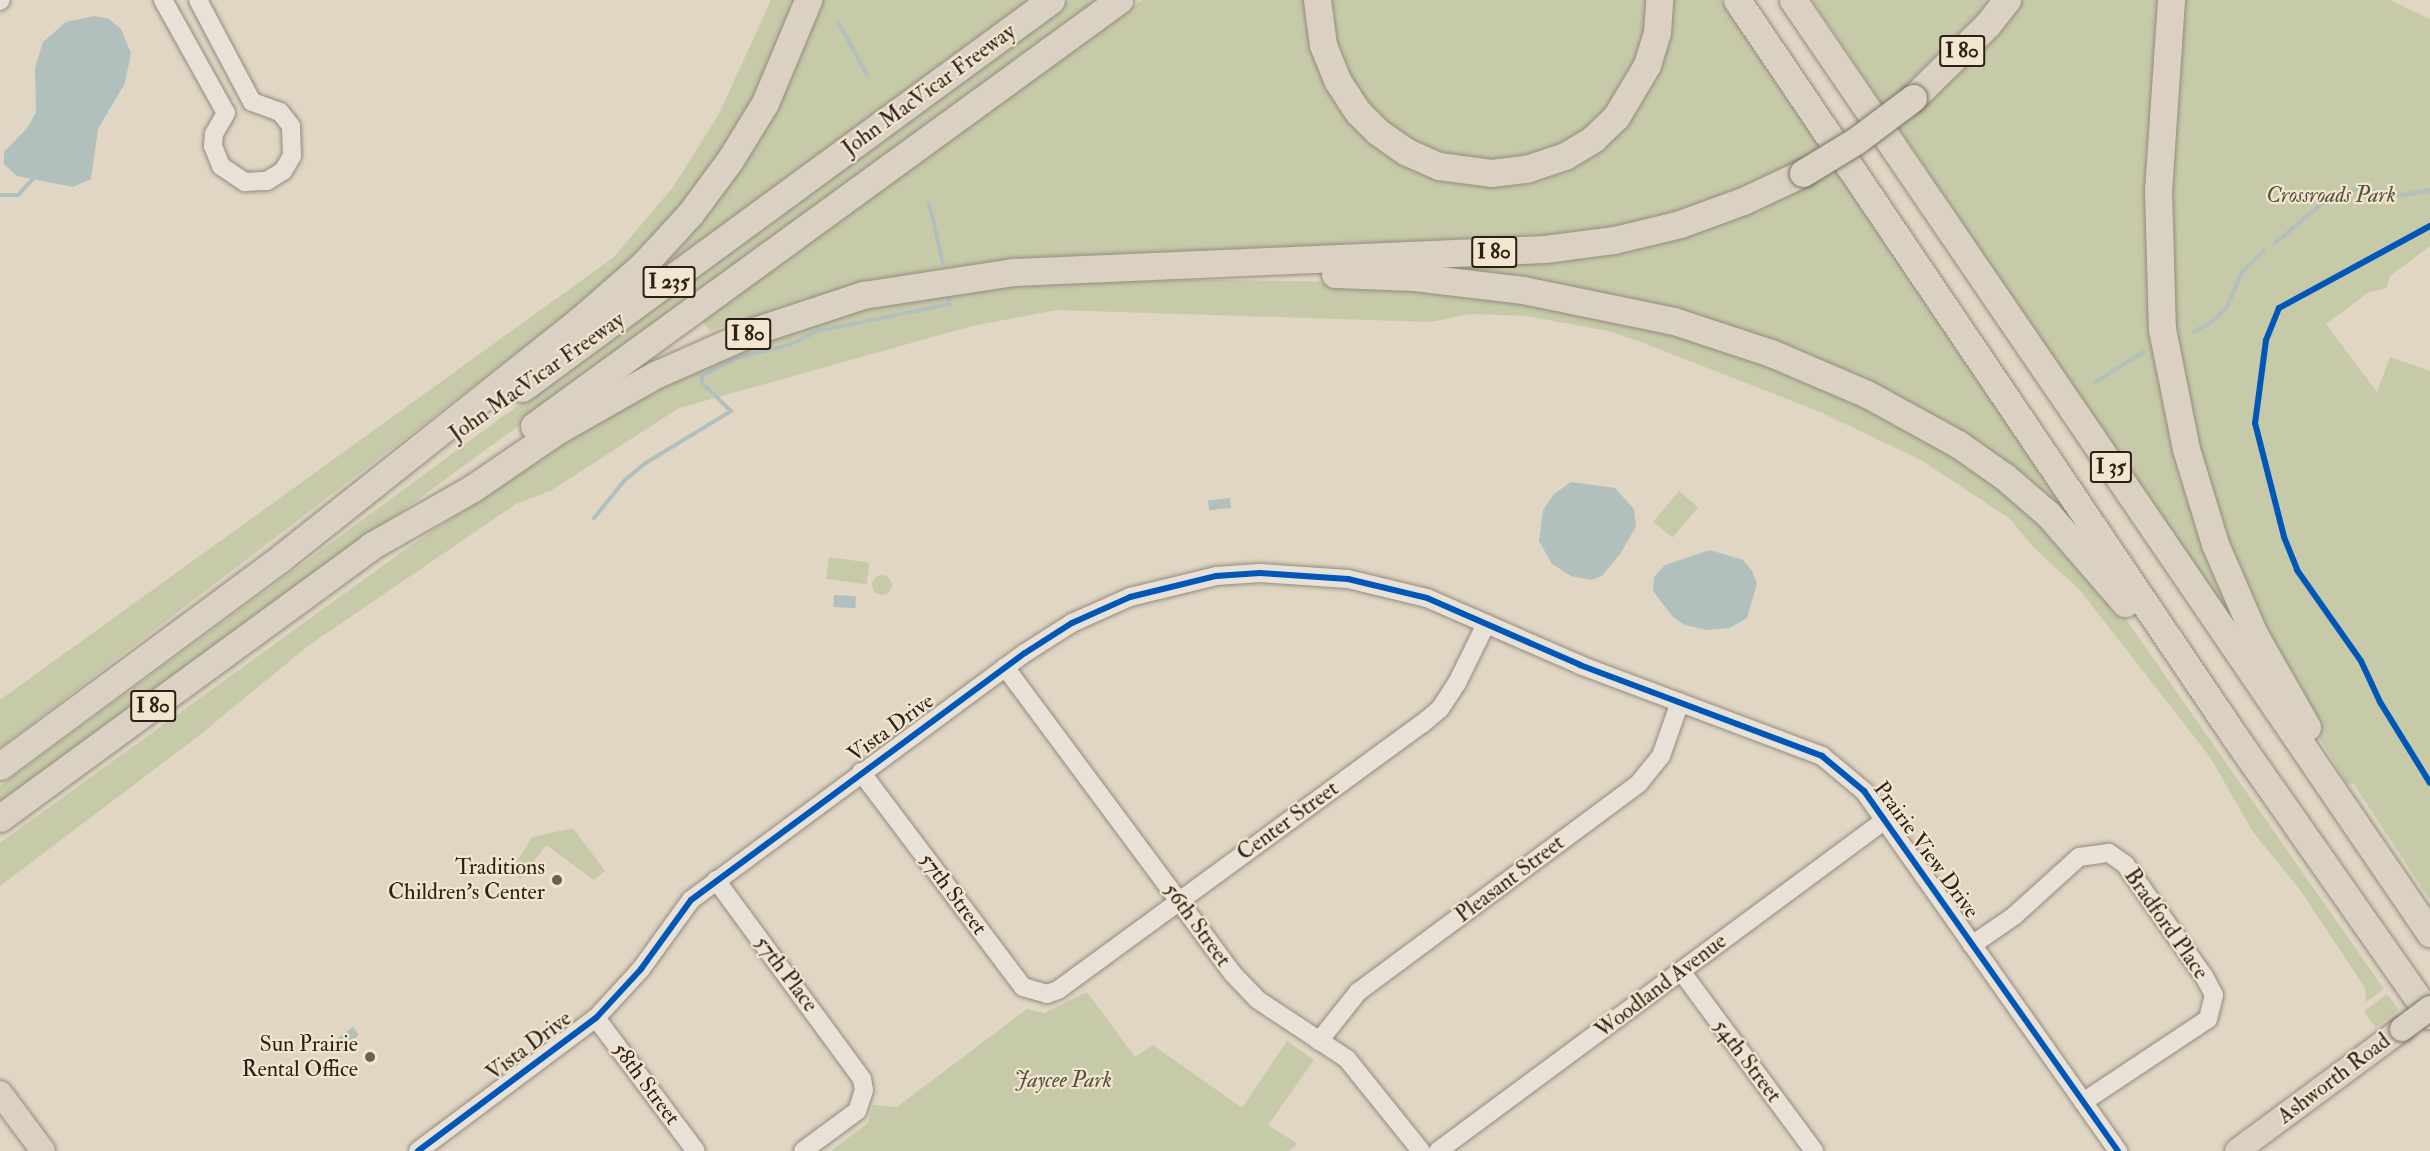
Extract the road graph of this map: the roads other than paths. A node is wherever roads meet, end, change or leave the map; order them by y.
1 (163, 0) edge
2 (198, 0) edge
3 (808, 0) edge
4 (1051, 0) edge
5 (1119, 0) edge
6 (1317, 0) edge
7 (1659, 0) edge
8 (1737, 0) edge
9 (1793, 0) edge
10 (2007, 0) edge
11 (2171, 0) edge
12 (252, 102) junction
13 (226, 113) junction
14 (1172, 265) junction
15 (371, 546) junction
16 (281, 558) junction
17 (1485, 624) junction
18 (1005, 667) junction
19 (1680, 702) junction
20 (2235, 737) junction
21 (0, 766) edge
22 (861, 772) junction
23 (0, 818) edge
24 (1885, 820) junction
25 (716, 880) junction
26 (1179, 901) junction
27 (2430, 932) edge
28 (1972, 945) junction
29 (1681, 971) junction
30 (1058, 990) joint
31 (2430, 1008) edge
32 (2430, 1016) edge
33 (596, 1018) junction
34 (1319, 1041) junction
35 (0, 1093) edge
36 (2083, 1102) junction
37 (43, 1151) edge
38 (418, 1151) edge
39 (696, 1151) edge
40 (802, 1151) edge
41 (1421, 1151) edge
42 (1438, 1151) edge
43 (1814, 1151) edge
44 (2118, 1151) edge
45 (2237, 1151) edge

1 - 13 street
2 - 12 street
3 - 16 highway, I 80
4 - 16 highway, John MacVicar Freeway / I 235
5 - 15 highway, John MacVicar Freeway / I 235
6 - 7 highway
8 - 20 highway, I 35
9 - 27 highway, I 35
10 - 14 highway, I 80, bridge
11 - 27 highway
12 - 13 street
12 - 13 street
14 - 15 highway, I 80
14 - 20 highway
15 - 23 highway, I 80
16 - 21 highway, I 80
17 - 18 street, Vista Drive
17 - 19 street, Prairie View Drive
17 - 26 street, Center Street
18 - 22 street, Vista Drive
18 - 26 street, 56th Street
19 - 24 street, Prairie View Drive
19 - 34 street, Pleasant Street
20 - 32 highway, I 35
22 - 25 street, Vista Drive
22 - 30 street, 57th Street
24 - 28 street, Prairie View Drive
24 - 29 street, Woodland Avenue
25 - 33 street, Vista Drive
25 - 40 street, 57th Place
26 - 30 street, Center Street
26 - 34 street, 56th Street
28 - 36 street, Prairie View Drive
28 - 36 street, Bradford Place
29 - 42 street, Woodland Avenue
29 - 43 street, 54th Street
31 - 45 main road, Ashworth Road, bridge
33 - 38 street, Vista Drive
33 - 39 street, 58th Street
34 - 41 street, 56th Street
35 - 37 main road
36 - 44 street, Prairie View Drive

